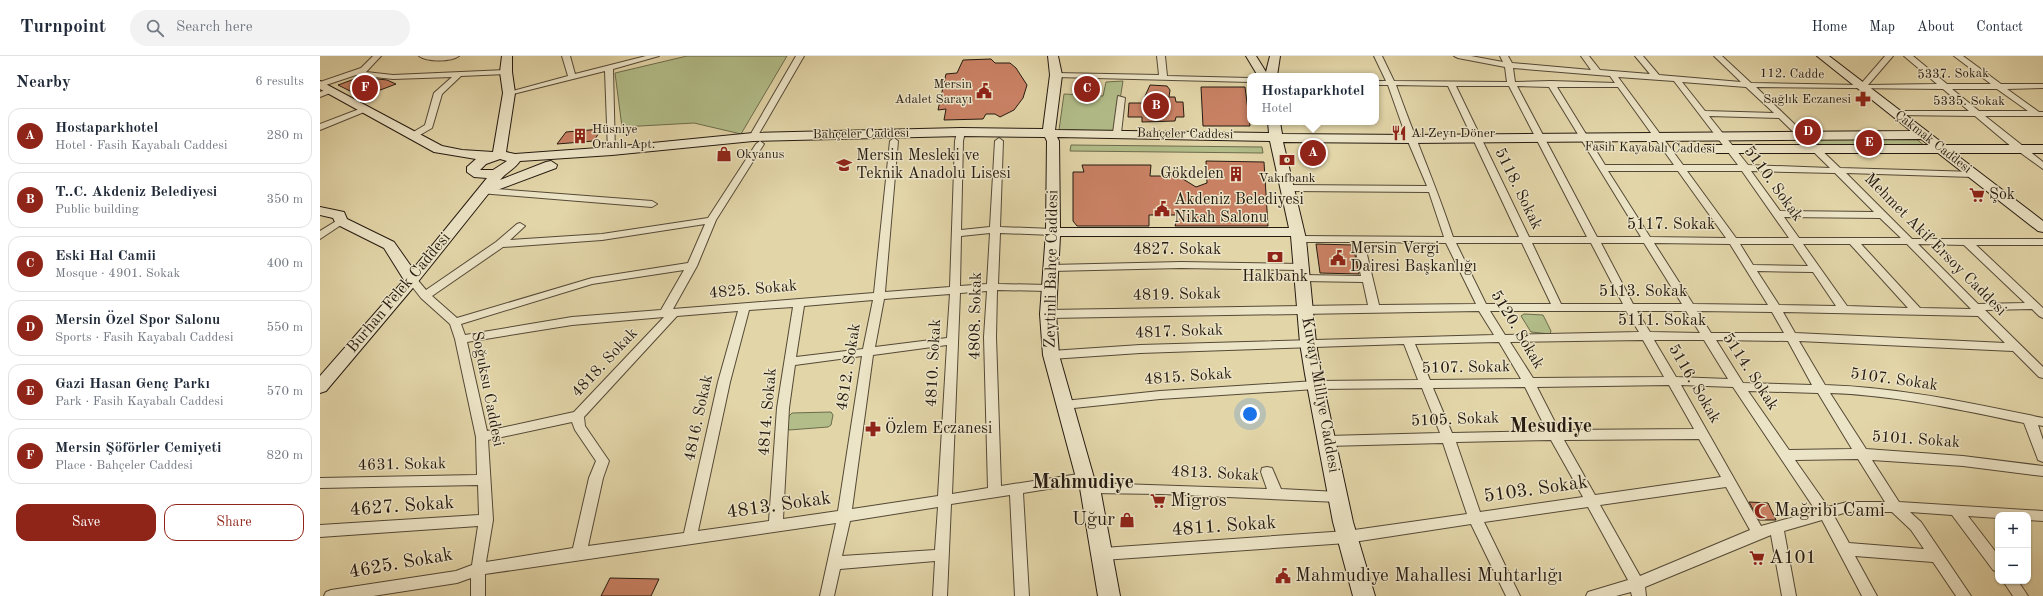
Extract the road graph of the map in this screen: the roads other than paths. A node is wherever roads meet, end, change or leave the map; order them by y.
1 (377, 56) edge
2 (423, 56) edge
3 (455, 56) edge
4 (507, 56) edge
5 (566, 56) edge
6 (655, 56) edge
7 (800, 56) edge
8 (1053, 56) edge
9 (1161, 56) edge
10 (1251, 56) edge
11 (1275, 56) edge
12 (1378, 56) edge
13 (1458, 56) edge
14 (1504, 56) edge
15 (1585, 56) edge
16 (1639, 56) edge
17 (1718, 56) edge
18 (1822, 56) edge
19 (1889, 56) edge
20 (1908, 56) edge
21 (1958, 56) edge
22 (628, 59) edge
23 (1509, 65) junction
24 (609, 67) junction
25 (506, 72) junction
26 (1597, 72) junction
27 (357, 73) junction
28 (1261, 73) edge
29 (1272, 73) edge
30 (1612, 73) junction
31 (458, 75) junction
32 (1056, 75) junction
33 (572, 77) junction
34 (1656, 77) junction
35 (1163, 78) junction
36 (1676, 79) junction
37 (1247, 80) edge
38 (1379, 83) edge
39 (1391, 83) junction
40 (1451, 83) junction
41 (1511, 83) junction
42 (1551, 83) junction
43 (1621, 85) junction
44 (1750, 85) junction
45 (1944, 86) junction
46 (2000, 86) junction
47 (2043, 86) edge
48 (1862, 87) junction
49 (323, 88) edge
50 (510, 93) junction
51 (1121, 98) dead end
52 (365, 110) junction
53 (1702, 113) junction
54 (1896, 113) junction
55 (1977, 114) junction
56 (1782, 116) junction
57 (2041, 116) edge
58 (320, 127) edge
59 (1117, 133) junction
60 (1276, 134) edge
61 (413, 136) junction
62 (1051, 136) junction
63 (960, 137) junction
64 (1660, 138) junction
65 (1720, 138) junction
66 (1805, 138) junction
67 (756, 140) junction
68 (894, 141) junction
69 (999, 141) junction
70 (1932, 141) junction
71 (2010, 141) junction
72 (2043, 141) edge
73 (1412, 142) junction
74 (1478, 142) junction
75 (1541, 142) junction
76 (1257, 143) joint
77 (1586, 143) junction
78 (1668, 148) junction
79 (438, 149) junction
80 (1729, 149) junction
81 (2021, 149) junction
82 (2043, 149) edge
83 (1818, 150) junction
84 (612, 151) junction
85 (496, 156) junction
86 (551, 165) junction
87 (507, 166) junction
88 (2043, 166) edge
89 (1602, 168) junction
90 (1682, 168) junction
91 (1745, 168) junction
92 (1839, 171) junction
93 (475, 172) junction
94 (1973, 174) junction
95 (1288, 188) junction
96 (1433, 189) junction
97 (480, 194) junction
98 (652, 204) dead end
99 (320, 211) edge
100 (1776, 214) junction
101 (1884, 216) junction
102 (710, 220) junction
103 (341, 221) junction
104 (520, 226) dead end
105 (2043, 228) edge
106 (995, 230) junction
107 (1053, 232) junction
108 (957, 233) junction
109 (1298, 235) junction
110 (320, 236) edge
111 (1358, 238) junction
112 (1449, 238) junction
113 (1526, 239) junction
114 (1594, 239) junction
115 (1794, 239) junction
116 (1647, 240) junction
117 (1733, 240) junction
118 (1852, 240) junction
119 (1909, 240) junction
120 (1966, 240) junction
121 (2043, 242) edge
122 (500, 244) junction
123 (692, 266) junction
124 (1051, 268) junction
125 (1750, 268) junction
126 (1815, 269) junction
127 (1302, 272) junction
128 (1367, 279) junction
129 (412, 280) junction
130 (992, 287) junction
131 (1049, 288) junction
132 (955, 290) junction
133 (425, 296) junction
134 (879, 296) junction
135 (799, 302) junction
136 (2038, 306) edge
137 (744, 307) junction
138 (1305, 308) junction
139 (1374, 308) junction
140 (1483, 308) junction
141 (1558, 308) junction
142 (1631, 308) junction
143 (1691, 308) junction
144 (1775, 308) junction
145 (1843, 308) junction
146 (1978, 310) junction
147 (1917, 311) junction
148 (670, 313) junction
149 (1048, 314) junction
150 (2043, 314) edge
151 (454, 322) junction
152 (1646, 336) junction
153 (1708, 337) junction
154 (1791, 338) junction
155 (461, 339) junction
156 (1503, 339) junction
157 (1408, 340) junction
158 (952, 342) junction
159 (1308, 343) junction
160 (2016, 347) junction
161 (868, 352) junction
162 (1051, 354) junction
163 (789, 362) junction
164 (2041, 370) edge
165 (1672, 381) junction
166 (1530, 384) junction
167 (1315, 385) junction
168 (1427, 385) junction
169 (1738, 385) junction
170 (320, 388) edge
171 (1821, 388) junction
172 (1064, 405) junction
173 (578, 416) junction
174 (2030, 421) junction
175 (2043, 422) edge
176 (1703, 434) junction
177 (1555, 435) junction
178 (482, 437) junction
179 (1448, 438) junction
180 (1327, 441) junction
181 (1862, 454) junction
182 (1785, 455) junction
183 (2043, 457) edge
184 (2043, 471) edge
185 (1267, 472) dead end
186 (484, 480) junction
187 (1730, 481) junction
188 (320, 483) edge
189 (1088, 483) junction
190 (1016, 489) junction
191 (995, 492) junction
192 (1276, 494) junction
193 (1338, 497) junction
194 (945, 500) junction
195 (1592, 501) junction
196 (1895, 507) junction
197 (1956, 510) junction
198 (1824, 513) junction
199 (844, 516) junction
200 (2043, 516) edge
201 (1475, 518) junction
202 (486, 520) junction
203 (776, 525) junction
204 (1776, 527) junction
205 (320, 531) edge
206 (1758, 533) junction
207 (690, 537) junction
208 (1347, 537) junction
209 (1845, 549) junction
210 (579, 553) junction
211 (1103, 554) junction
212 (942, 555) junction
213 (1937, 556) junction
214 (1995, 562) edge
215 (834, 563) junction
216 (478, 569) junction
217 (2012, 584) edge
218 (1638, 590) edge
219 (331, 596) edge
220 (478, 596) edge
221 (827, 596) edge
222 (940, 596) edge
223 (1022, 596) edge
224 (1109, 596) edge
225 (1364, 596) edge
226 (1513, 596) edge
227 (1593, 596) edge
228 (1789, 596) edge
229 (1870, 596) edge
230 (1964, 596) edge
231 (2021, 596) edge

1 - 27 street
2 - 3 street
4 - 25 street
5 - 33 street
6 - 22 street
7 - 67 street, 4818. Sokak
8 - 32 street, Zeytinli Bahçe Caddesi
9 - 35 street
10 - 28 street
11 - 29 street
12 - 39 street, 5120. Sokak
13 - 23 street, 112. Cadde
14 - 23 street
15 - 26 street
16 - 34 street
17 - 44 street, Mehmet Akif Ersoy Caddesi
18 - 48 street, Çakmak Caddesi
19 - 48 street
20 - 45 street
21 - 46 street
22 - 24 street
23 - 26 street, 112. Cadde
23 - 41 street
24 - 33 street
24 - 84 street
25 - 31 street
25 - 50 street
26 - 30 street, 112. Cadde
27 - 31 street
27 - 49 street
30 - 34 street, 112. Cadde
30 - 43 street
31 - 61 street
32 - 35 street
32 - 62 street, Zeytinli Bahçe Caddesi
33 - 50 street
34 - 36 street, 112. Cadde
35 - 37 street
36 - 44 street, 112. Cadde
36 - 53 street, 5110. Sokak
38 - 39 street
39 - 40 street
39 - 73 street, 5120. Sokak
40 - 41 street
40 - 74 street, 5118. Sokak
41 - 42 street
41 - 75 street, 5116. Sokak
42 - 43 street
42 - 77 street, 5114. Sokak
43 - 64 street
44 - 48 street, 112. Cadde
44 - 56 street, Mehmet Akif Ersoy Caddesi
45 - 46 street, 5337. Sokak
45 - 48 street, 5337. Sokak
45 - 55 street
46 - 47 street, 5337. Sokak
46 - 57 street
48 - 54 street, Çakmak Caddesi
49 - 52 street
50 - 85 street
51 - 59 street
52 - 58 street
52 - 61 street
53 - 56 street
53 - 65 street, 5110. Sokak
54 - 55 street, 5335. Sokak
54 - 70 street, Çakmak Caddesi
55 - 57 street, 5335. Sokak
55 - 71 street
56 - 66 street, Mehmet Akif Ersoy Caddesi
59 - 60 street, Bahçeler Caddesi
59 - 62 street, Bahçeler Caddesi
60 - 73 street, Fasih Kayabalı Caddesi
60 - 76 street, Fasih Kayabalı Caddesi
60 - 95 street, Kuvayi Milliye Caddesi
61 - 79 street
62 - 63 street, Bahçeler Caddesi
62 - 69 street, Bahçeler Caddesi
62 - 76 street, Bahçeler Caddesi
62 - 107 street, Zeytinli Bahçe Caddesi
63 - 67 street, Bahçeler Caddesi
63 - 68 street, Bahçeler Caddesi
63 - 69 street, Bahçeler Caddesi
63 - 108 street, 4810. Sokak
64 - 65 street, Fasih Kayabalı Caddesi
64 - 77 street, Fasih Kayabalı Caddesi
64 - 78 street
65 - 66 street, Fasih Kayabalı Caddesi
65 - 80 street, 5110. Sokak
66 - 70 street, Fasih Kayabalı Caddesi
66 - 83 street, Mehmet Akif Ersoy Caddesi
67 - 68 street, Bahçeler Caddesi
67 - 84 street, Bahçeler Caddesi
67 - 86 street, Bahçeler Caddesi
67 - 102 street, 4818. Sokak
68 - 134 street, 4812. Sokak
69 - 106 street, 4808. Sokak
70 - 71 street, Fasih Kayabalı Caddesi
70 - 81 street, Fasih Kayabalı Caddesi
70 - 83 street, Fasih Kayabalı Caddesi
70 - 94 street, Çakmak Caddesi
71 - 72 street, Fasih Kayabalı Caddesi
71 - 81 street
73 - 74 street, Fasih Kayabalı Caddesi
73 - 96 street, 5120. Sokak
74 - 75 street, Fasih Kayabalı Caddesi
74 - 113 street, 5118. Sokak
75 - 77 street, Fasih Kayabalı Caddesi
75 - 114 street, 5116. Sokak
77 - 78 street, Fasih Kayabalı Caddesi
77 - 89 street, 5114. Sokak
78 - 80 street, Fasih Kayabalı Caddesi
78 - 90 street
79 - 85 street
79 - 93 street
80 - 83 street, Fasih Kayabalı Caddesi
80 - 91 street, 5110. Sokak
81 - 82 street, Fasih Kayabalı Caddesi
81 - 88 street
83 - 92 street, Mehmet Akif Ersoy Caddesi
84 - 87 street, Bahçeler Caddesi
85 - 87 street
85 - 93 street
86 - 87 street
86 - 97 street
87 - 93 street
87 - 97 street, Burhan Felek Caddesi
89 - 90 street
89 - 116 street, 5114. Sokak
90 - 91 street
90 - 117 street
91 - 92 street
91 - 100 street, 5110. Sokak
92 - 94 street
92 - 101 street, Mehmet Akif Ersoy Caddesi
93 - 97 street
94 - 105 street, Çakmak Caddesi
95 - 96 street
95 - 109 street, Kuvayi Milliye Caddesi
96 - 112 street, 5120. Sokak
97 - 98 street
97 - 129 street, Burhan Felek Caddesi
99 - 103 street, Soğuksu Caddesi
100 - 101 street
100 - 115 street, 5110. Sokak
101 - 119 street, Mehmet Akif Ersoy Caddesi
102 - 122 street
102 - 123 street, 4818. Sokak
103 - 110 street
103 - 129 street, Soğuksu Caddesi
104 - 122 street
106 - 107 street
106 - 108 street
106 - 130 street, 4808. Sokak
107 - 109 street
107 - 124 street, Zeytinli Bahçe Caddesi
108 - 132 street, 4810. Sokak
109 - 111 street, 5117. Sokak
109 - 127 street, Kuvayi Milliye Caddesi
111 - 112 street, 5117. Sokak
111 - 128 street
112 - 113 street, 5117. Sokak
112 - 140 street, 5120. Sokak
113 - 114 street, 5117. Sokak
113 - 141 street, 5118. Sokak
114 - 116 street, 5117. Sokak
114 - 142 street, 5116. Sokak
115 - 117 street, 5117. Sokak
115 - 118 street, 5117. Sokak
115 - 126 street, 5110. Sokak
116 - 117 street, 5117. Sokak
116 - 143 street, 5114. Sokak
117 - 125 street
118 - 119 street, 5117. Sokak
118 - 147 street
119 - 120 street, 5117. Sokak
119 - 146 street, Mehmet Akif Ersoy Caddesi
120 - 121 street, 5117. Sokak
120 - 136 street
122 - 133 street
123 - 148 street, 4818. Sokak
123 - 151 street
124 - 127 street, 4827. Sokak
124 - 131 street, Zeytinli Bahçe Caddesi
125 - 126 street
125 - 144 street
126 - 145 street, 5110. Sokak
127 - 128 street
127 - 138 street, Kuvayi Milliye Caddesi
128 - 139 street
129 - 133 street, Soğuksu Caddesi
129 - 170 street, Burhan Felek Caddesi
130 - 131 street, 4825. Sokak
130 - 132 street, 4825. Sokak
130 - 191 street, 4808. Sokak
131 - 149 street, Zeytinli Bahçe Caddesi
132 - 134 street, 4825. Sokak
132 - 158 street, 4810. Sokak
133 - 151 street, Soğuksu Caddesi
134 - 135 street, 4825. Sokak
134 - 161 street, 4812. Sokak
135 - 137 street, 4825. Sokak
135 - 163 street, 4814. Sokak
136 - 146 street, 5113. Sokak
136 - 150 street
137 - 148 street, 4825. Sokak
137 - 207 street, 4816. Sokak
138 - 139 street, 5113. Sokak
138 - 149 street, 4819. Sokak
138 - 159 street, Kuvayi Milliye Caddesi
139 - 140 street, 5113. Sokak
140 - 141 street, 5113. Sokak
140 - 156 street, 5120. Sokak
141 - 142 street, 5113. Sokak
142 - 143 street, 5113. Sokak
142 - 152 street, 5116. Sokak
143 - 144 street, 5113. Sokak
143 - 153 street, 5114. Sokak
144 - 145 street, 5113. Sokak
144 - 154 street
145 - 147 street, 5113. Sokak
146 - 147 street, 5113. Sokak
146 - 160 street, Mehmet Akif Ersoy Caddesi
148 - 155 street, 4825. Sokak
148 - 173 street, 4818. Sokak
149 - 162 street, Zeytinli Bahçe Caddesi
151 - 155 street, Soğuksu Caddesi
152 - 153 street, 5111. Sokak
152 - 156 street, 5111. Sokak
152 - 165 street, 5116. Sokak
153 - 154 street, 5111. Sokak
153 - 169 street, 5114. Sokak
154 - 160 street, 5111. Sokak
154 - 171 street
155 - 178 street, Soğuksu Caddesi
156 - 157 street, 5111. Sokak
156 - 166 street, 5120. Sokak
157 - 159 street, 5111. Sokak
157 - 168 street
158 - 161 street
158 - 194 street, 4810. Sokak
159 - 162 street, 4817. Sokak
159 - 167 street, Kuvayi Milliye Caddesi
160 - 164 street, Mehmet Akif Ersoy Caddesi
161 - 163 street
161 - 199 street, 4812. Sokak
162 - 172 street, Zeytinli Bahçe Caddesi
163 - 203 street, 4814. Sokak
165 - 166 street, 5107. Sokak
165 - 169 street, 5107. Sokak
165 - 176 street, 5116. Sokak
166 - 168 street, 5107. Sokak
166 - 177 street, 5120. Sokak
167 - 168 street, 5107. Sokak
167 - 172 street, 4815. Sokak
167 - 180 street, Kuvayi Milliye Caddesi
168 - 179 street
169 - 171 street, 5107. Sokak
169 - 182 street, 5114. Sokak
171 - 174 street, 5107. Sokak
171 - 181 street
172 - 189 street, Zeytinli Bahçe Caddesi
173 - 178 street
173 - 210 street, 4818. Sokak
174 - 175 street, 5107. Sokak
174 - 183 street
176 - 177 street, 5105. Sokak
176 - 187 street, 5116. Sokak
177 - 179 street, 5105. Sokak
177 - 195 street, 5120. Sokak
178 - 186 street, Soğuksu Caddesi
179 - 180 street, 5105. Sokak
179 - 201 street
180 - 193 street, Kuvayi Milliye Caddesi
181 - 182 street, 5101. Sokak
181 - 184 street, 5101. Sokak
181 - 196 street
182 - 198 street, 5114. Sokak
185 - 192 street
186 - 188 street, 4631. Sokak
186 - 202 street, Soğuksu Caddesi
187 - 195 street, 5103. Sokak
187 - 206 street, 5116. Sokak
189 - 190 street, 4813. Sokak
189 - 192 street, 4813. Sokak
189 - 211 street, Zeytinli Bahçe Caddesi
190 - 191 street, 4813. Sokak
190 - 223 street
191 - 194 street, 4813. Sokak
192 - 193 street, 4813. Sokak
193 - 208 street, Kuvayi Milliye Caddesi
194 - 199 street, 4813. Sokak
194 - 212 street, 4810. Sokak
195 - 201 street, 5103. Sokak
195 - 218 street, 5120. Sokak
196 - 197 street
196 - 198 street
196 - 213 street
197 - 200 street
197 - 214 street
198 - 204 street
198 - 209 street, 5114. Sokak
199 - 203 street, 4813. Sokak
199 - 215 street, 4812. Sokak
201 - 208 street, 5103. Sokak
201 - 226 street
202 - 205 street, 4627. Sokak
202 - 216 street, Soğuksu Caddesi
203 - 207 street, 4813. Sokak
204 - 206 street
204 - 228 street
206 - 218 street
207 - 210 street, 4813. Sokak
208 - 211 street, 4811. Sokak
208 - 225 street, Kuvayi Milliye Caddesi
209 - 213 street
209 - 229 street, 5114. Sokak
210 - 216 street, 4813. Sokak
211 - 224 street, Zeytinli Bahçe Caddesi
212 - 215 street
212 - 222 street, 4810. Sokak
213 - 230 street
215 - 221 street, 4812. Sokak
216 - 219 street, 4625. Sokak
216 - 220 street, Soğuksu Caddesi
217 - 231 street
218 - 227 street

